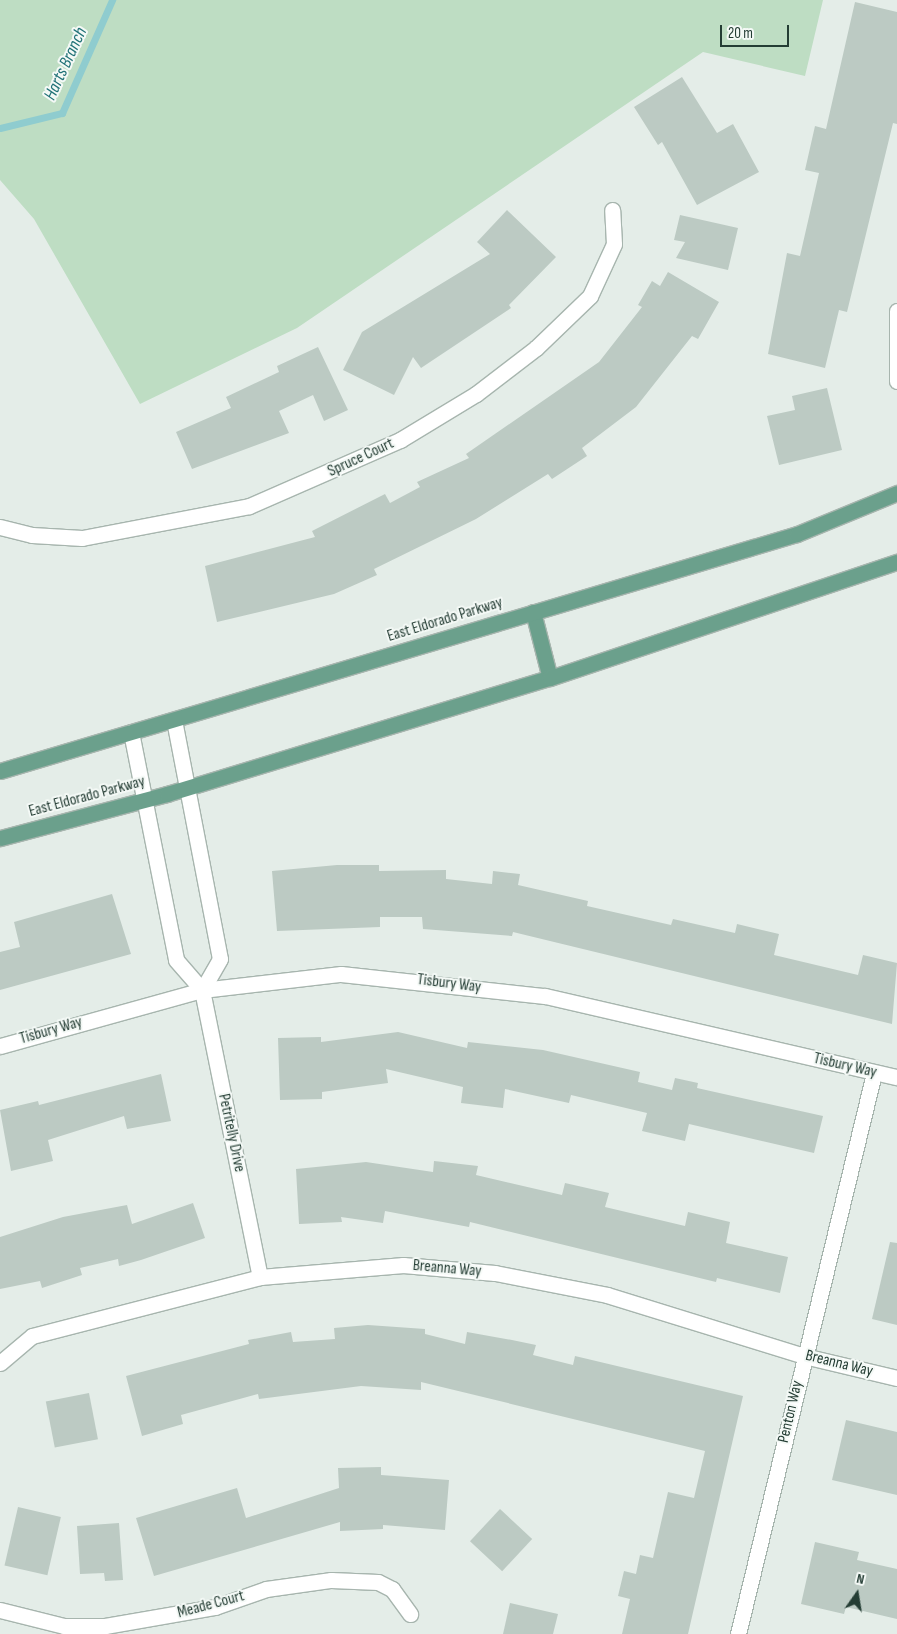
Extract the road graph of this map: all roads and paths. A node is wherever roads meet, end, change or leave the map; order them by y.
1 (612, 210) dead end
2 (897, 311) edge
3 (897, 381) edge
4 (897, 493) edge
5 (0, 527) edge
6 (897, 562) edge
7 (533, 612) junction
8 (550, 678) junction
9 (174, 720) junction
10 (131, 732) junction
11 (0, 771) edge
12 (187, 788) junction
13 (144, 800) junction
14 (0, 838) edge
15 (202, 990) junction
16 (0, 1046) edge
17 (874, 1073) junction
18 (897, 1077) edge
19 (260, 1277) junction
20 (804, 1356) junction
21 (0, 1363) edge
22 (897, 1378) edge
23 (0, 1610) edge
24 (410, 1614) dead end
25 (738, 1634) edge

1 - 5 street, Spruce Court
2 - 3 street
4 - 7 main road, East Eldorado Parkway
6 - 8 main road, East Eldorado Parkway
7 - 8 main road
7 - 9 main road, East Eldorado Parkway
8 - 12 main road, East Eldorado Parkway
9 - 10 main road, East Eldorado Parkway
9 - 12 street
10 - 11 main road, East Eldorado Parkway
10 - 13 street, Petritelly Drive
12 - 13 main road, East Eldorado Parkway
12 - 15 street
13 - 14 main road, East Eldorado Parkway
13 - 15 street, Petritelly Drive
15 - 16 street, Tisbury Way
15 - 17 street, Tisbury Way
15 - 19 street, Petritelly Drive
17 - 18 street, Tisbury Way
17 - 20 street, Penton Way
19 - 20 street, Breanna Way
19 - 21 street, Breanna Way
20 - 22 street, Breanna Way
20 - 25 street, Penton Way
23 - 24 street, Meade Court

